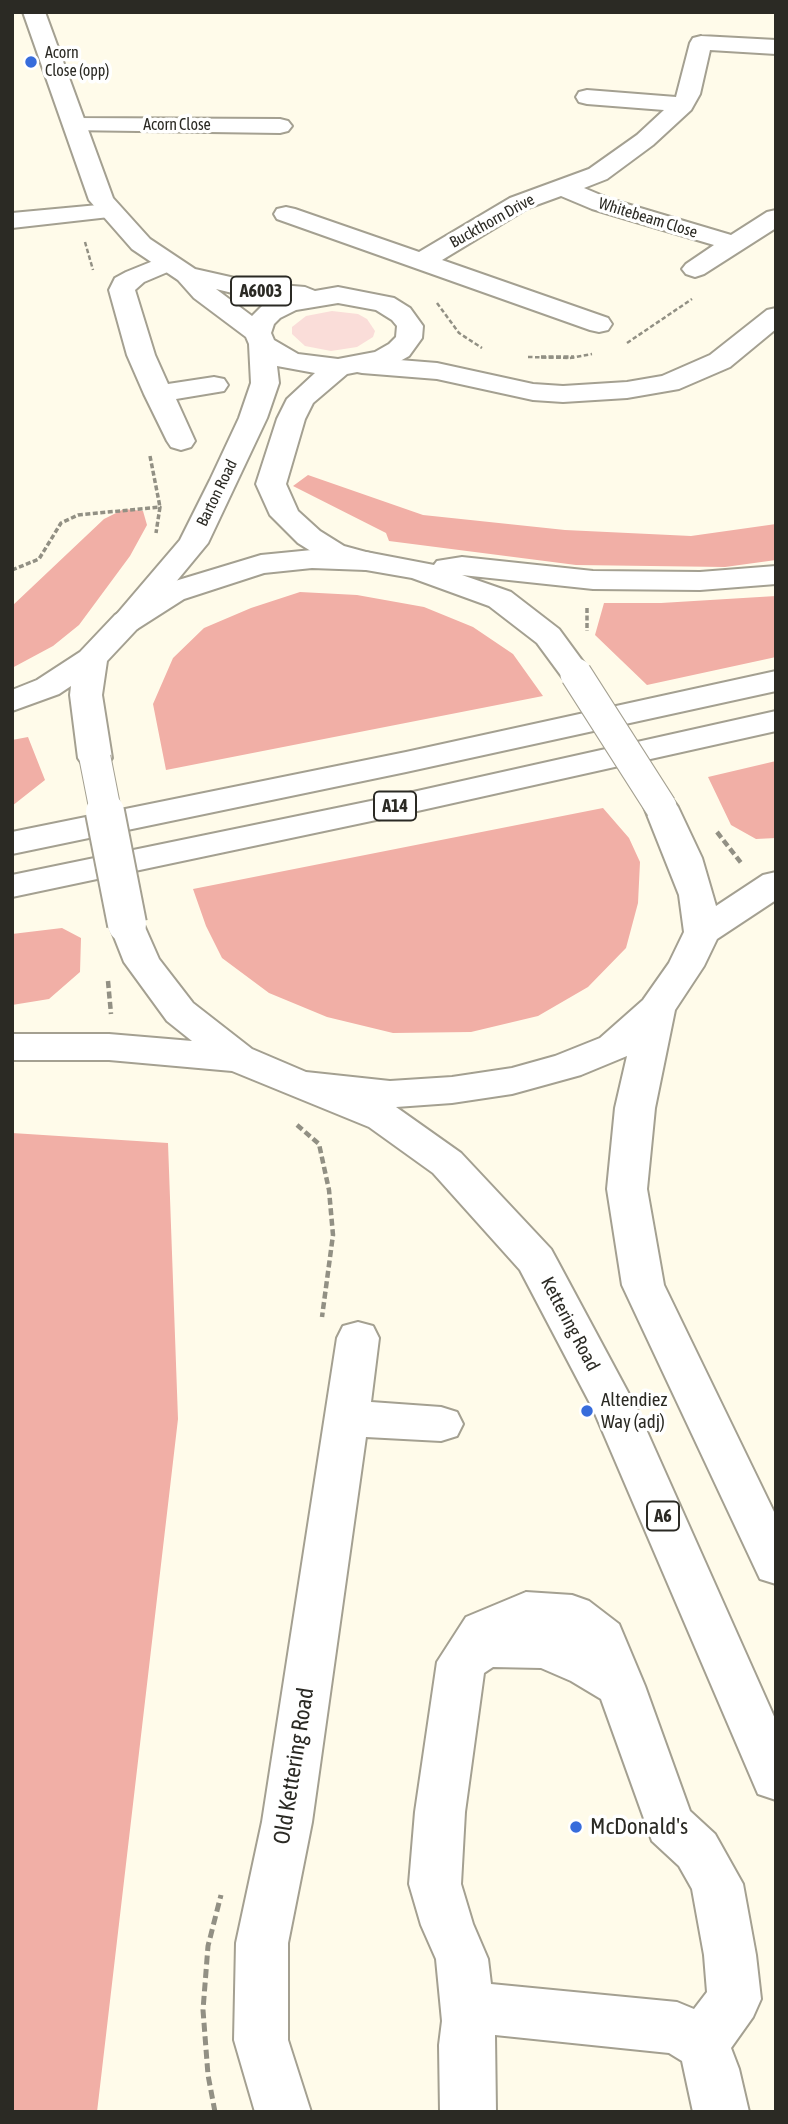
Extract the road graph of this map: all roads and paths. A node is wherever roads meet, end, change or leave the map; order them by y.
1 (34, 12) edge
2 (776, 47) edge
3 (587, 97) dead end
4 (683, 105) junction
5 (75, 125) junction
6 (280, 126) dead end
7 (564, 188) junction
8 (109, 211) junction
9 (286, 214) dead end
10 (776, 217) edge
11 (12, 221) edge
12 (733, 243) junction
13 (421, 262) junction
14 (177, 269) junction
15 (695, 269) dead end
16 (338, 295) junction
17 (776, 316) edge
18 (599, 324) dead end
19 (410, 326) junction
20 (260, 339) junction
21 (350, 366) junction
22 (474, 380) junction
23 (214, 385) dead end
24 (158, 394) junction
25 (181, 441) dead end
26 (128, 508) dead end
27 (366, 561) junction
28 (12, 570) edge
29 (418, 570) junction
30 (776, 575) edge
31 (593, 580) junction
32 (126, 622) junction
33 (587, 638) dead end
34 (91, 659) junction
35 (776, 681) edge
36 (12, 701) edge
37 (776, 721) edge
38 (710, 822) dead end
39 (12, 844) edge
40 (12, 886) edge
41 (771, 886) edge
42 (702, 932) junction
43 (656, 1009) junction
44 (12, 1047) edge
45 (238, 1058) junction
46 (297, 1104) junction
47 (339, 1330) joint
48 (346, 1418) junction
49 (441, 1424) dead end
50 (776, 1565) edge
51 (776, 1777) edge
52 (223, 1885) dead end
53 (469, 2021) junction
54 (702, 2043) junction
55 (215, 2112) edge
56 (283, 2112) edge
57 (468, 2112) edge
58 (720, 2112) edge

1 - 5 main road, A6003
2 - 4 main road, Buckthorn Drive
3 - 4 main road
4 - 7 main road, Buckthorn Drive
5 - 6 main road, Acorn Close
5 - 8 main road, A6003
7 - 12 main road, Whitebeam Close
7 - 13 main road, Buckthorn Drive
8 - 11 main road
8 - 14 main road, A6003
9 - 13 main road, Buckthorn Drive
10 - 12 main road, Whitebeam Close
12 - 15 main road, Whitebeam Close
13 - 18 main road, Buckthorn Drive
14 - 16 main road, A6003
14 - 20 main road, A6003
14 - 24 main road
16 - 19 main road
16 - 20 main road
17 - 22 main road
19 - 21 main road
19 - 22 main road
20 - 21 main road
20 - 32 main road, Barton Road
21 - 22 main road
21 - 27 main road
23 - 24 main road
24 - 25 main road
26 - 28 path
27 - 29 main road
27 - 32 main road
29 - 31 main road
29 - 42 main road, bridge
30 - 31 main road
31 - 33 path
32 - 34 main road
34 - 36 main road
34 - 45 main road, bridge
35 - 39 main road, A14
37 - 40 main road, A14
38 - 41 path
41 - 42 main road
42 - 43 main road
43 - 46 main road
43 - 50 main road
44 - 45 main road
45 - 46 main road, Kettering Road
46 - 47 path
46 - 51 main road, Kettering Road / A6
47 - 48 main road, Old Kettering Road
48 - 49 main road
48 - 56 main road, Old Kettering Road
52 - 55 path
53 - 54 main road
53 - 54 main road
53 - 57 main road
54 - 58 main road

